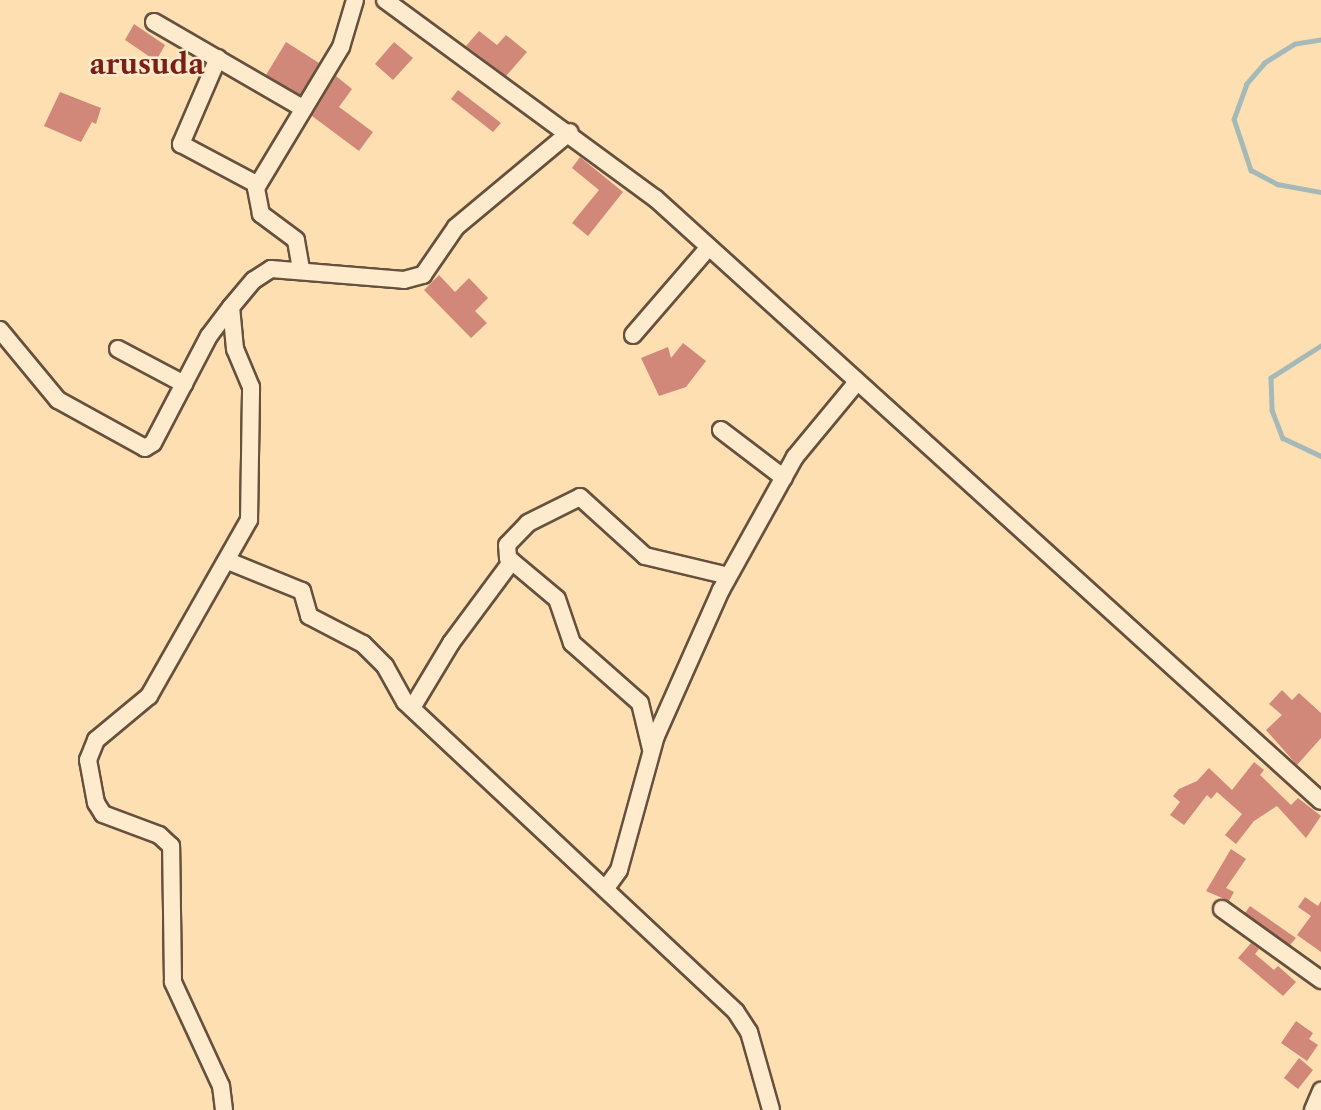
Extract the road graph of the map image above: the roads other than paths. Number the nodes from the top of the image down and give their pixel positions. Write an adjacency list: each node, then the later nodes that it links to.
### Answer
1 (355, 0): 5 (street)
2 (385, 0): 6 (street)
3 (154, 22): 4 (street)
4 (218, 58): 5 (street); 7 (street)
5 (304, 109): 7 (street)
6 (570, 132): 8 (street); 9 (street)
7 (258, 185): 9 (street)
8 (708, 248): 12 (street); 14 (street)
9 (301, 269): 10 (street)
10 (231, 307): 15 (street); 18 (street)
11 (0, 330): 15 (street)
12 (633, 335)
13 (118, 349): 15 (street)
14 (857, 382): 17 (street); 23 (street)
15 (184, 384)
16 (721, 430): 17 (street)
17 (784, 478): 20 (street)
18 (228, 561): 21 (street); 28 (street)
19 (512, 561): 20 (street); 21 (street); 22 (street)
20 (728, 576): 22 (street)
21 (412, 708): 24 (street)
22 (651, 749): 24 (street)
23 (1321, 801)
24 (606, 888): 29 (street)
25 (1222, 909): 26 (street)
26 (1321, 980)
27 (1321, 1091): 30 (street)
28 (224, 1110)
29 (771, 1110)
30 (1313, 1110)

